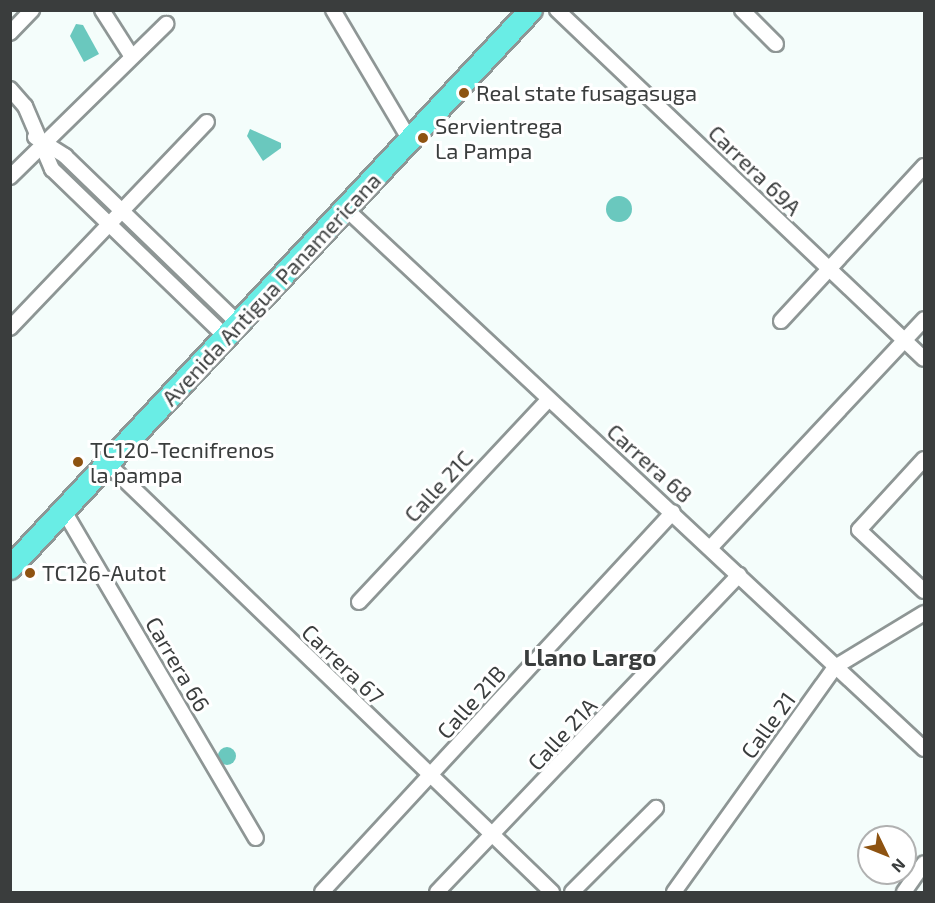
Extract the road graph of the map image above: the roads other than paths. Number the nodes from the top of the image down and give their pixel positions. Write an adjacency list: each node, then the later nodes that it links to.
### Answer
1 (32, 10): 8 (street)
2 (102, 10): 10 (street)
3 (333, 10): 13 (street)
4 (531, 10): 13 (main road, Avenida Antigua Panamericana)
5 (557, 10): 20 (street, Carrera 69A)
6 (742, 10): 9 (street)
7 (166, 24): 10 (street)
8 (10, 33)
9 (776, 44)
10 (129, 54): 14 (street)
11 (10, 89): 14 (street)
12 (207, 122): 18 (street)
13 (410, 140): 17 (main road, Avenida Antigua Panamericana)
14 (39, 141): 16 (street); 18 (street); 19 (street)
15 (924, 166): 20 (street)
16 (10, 177)
17 (346, 208): 24 (main road, Avenida Antigua Panamericana); 27 (street, Carrera 68)
18 (121, 212): 19 (street); 24 (street)
19 (109, 225): 23 (street); 24 (street)
20 (828, 269): 22 (street); 25 (street, Carrera 69A)
21 (924, 319): 25 (street)
22 (781, 321)
23 (10, 328)
24 (233, 331): 29 (main road, Avenida Antigua Panamericana)
25 (905, 340): 26 (street, Carrera 69A); 32 (street)
26 (924, 359)
27 (548, 400): 31 (street, Carrera 68); 36 (street, Calle 21C)
28 (924, 459): 35 (street)
29 (108, 464): 30 (main road, Avenida Antigua Panamericana); 40 (street, Carrera 67)
30 (64, 511): 33 (main road, Avenida Antigua Panamericana); 43 (street, Carrera 66)
31 (673, 512): 32 (street, Carrera 68); 40 (street, Calle 21B)
32 (711, 547): 34 (street, Carrera 68)
33 (10, 568)
34 (739, 575): 38 (street, Carrera 68); 42 (street, Calle 21A)
35 (924, 591)
36 (359, 602)
37 (924, 613): 38 (street, Calle 21)
38 (835, 667): 39 (street, Carrera 68); 49 (street, Calle 21)
39 (924, 749)
40 (430, 777): 42 (street, Carrera 67); 45 (street, Calle 21B)
41 (656, 808): 48 (street)
42 (496, 836): 46 (street, Calle 21A); 47 (street, Carrera 67)
43 (256, 838)
44 (924, 863): 50 (street)
45 (322, 891)
46 (437, 892)
47 (552, 892)
48 (572, 892)
49 (674, 892)
50 (904, 892)

